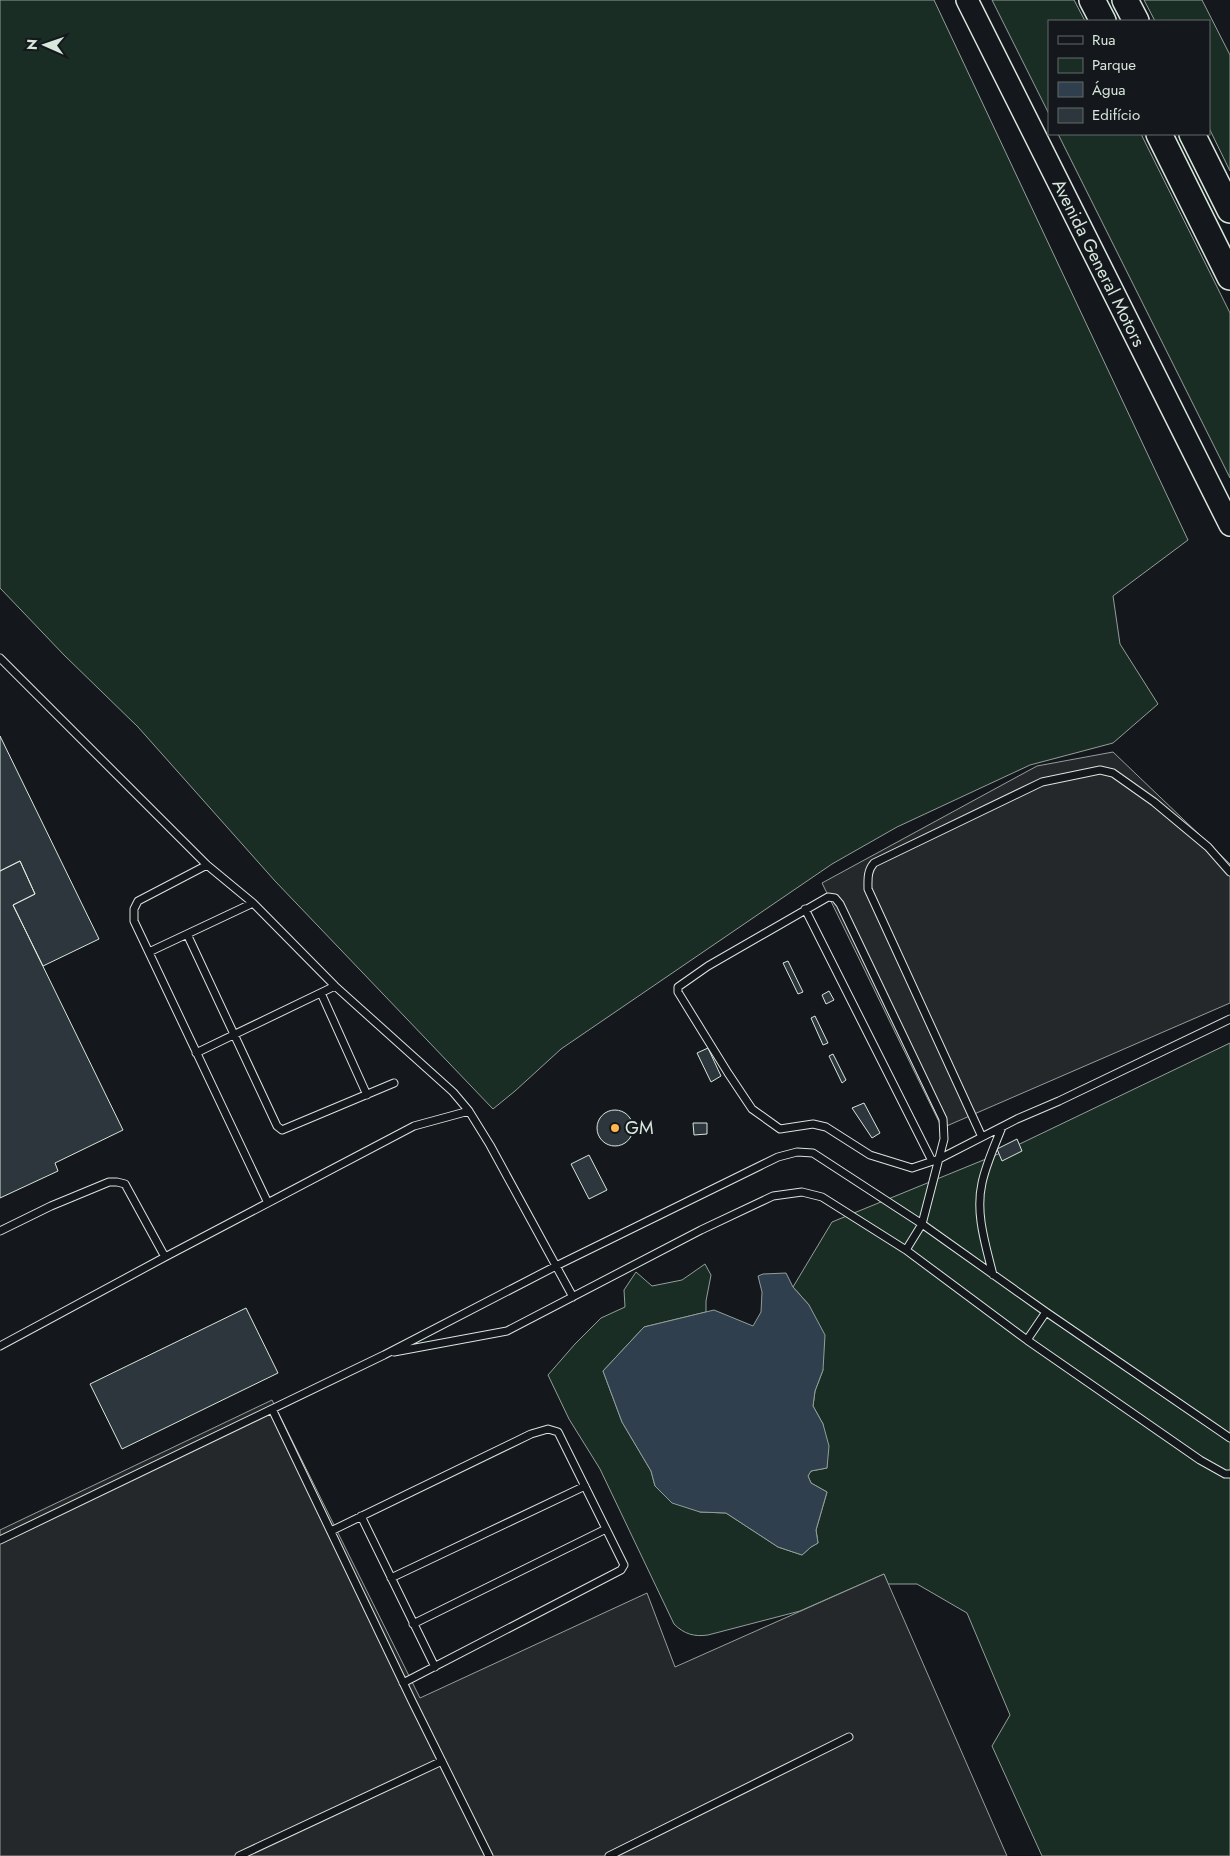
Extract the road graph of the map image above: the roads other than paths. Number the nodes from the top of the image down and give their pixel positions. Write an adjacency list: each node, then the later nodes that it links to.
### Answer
1 (966, 0): 10 (main road, Avenida General Motors)
2 (1092, 0): 4 (highway)
3 (1125, 0): 5 (highway)
4 (1102, 20)
5 (1135, 20)
6 (1159, 135): 9 (highway)
7 (1192, 135): 8 (highway)
8 (1230, 210)
9 (1230, 277)
10 (1230, 525)
11 (0, 658): 12 (lane)
12 (207, 865): 14 (lane); 17 (lane)
13 (1230, 872): 27 (lane)
14 (253, 904): 16 (lane); 18 (lane)
15 (805, 909): 28 (lane); 28 (lane); 28 (lane)
16 (187, 934): 17 (lane); 21 (lane)
17 (150, 952): 22 (lane)
18 (335, 986): 19 (lane); 25 (lane)
19 (320, 993): 21 (lane); 24 (lane)
20 (1230, 1019): 26 (lane)
21 (234, 1035): 22 (lane); 24 (lane)
22 (196, 1053): 29 (lane)
23 (394, 1083): 24 (lane)
24 (367, 1095)
25 (470, 1111): 29 (lane); 34 (lane)
26 (1002, 1127): 27 (lane); 35 (lane)
27 (982, 1137): 28 (lane)
28 (936, 1160): 30 (lane)
29 (268, 1203): 33 (lane)
30 (922, 1224): 32 (lane); 34 (lane); 35 (lane)
31 (0, 1231): 33 (lane)
32 (906, 1250): 36 (lane); 38 (lane)
33 (164, 1257): 39 (lane)
34 (556, 1266): 36 (lane); 40 (lane)
35 (994, 1276): 37 (lane)
36 (573, 1297): 40 (lane)
37 (1046, 1312): 38 (lane); 42 (lane)
38 (1027, 1340): 43 (lane)
39 (0, 1346)
40 (384, 1355): 41 (lane)
41 (272, 1409): 47 (lane); 48 (lane)
42 (1230, 1438)
43 (1230, 1474)
44 (585, 1486): 45 (lane); 46 (lane); 49 (lane)
45 (361, 1516): 47 (lane); 49 (lane)
46 (606, 1528): 50 (lane); 51 (lane)
47 (331, 1531): 52 (lane)
48 (0, 1540)
49 (391, 1578): 50 (lane)
50 (413, 1624): 51 (lane)
51 (435, 1667): 52 (lane)
52 (403, 1683): 54 (lane)
53 (849, 1736): 57 (lane)
54 (442, 1761): 55 (lane); 56 (lane)
55 (239, 1856)
56 (489, 1856)
57 (609, 1856)

